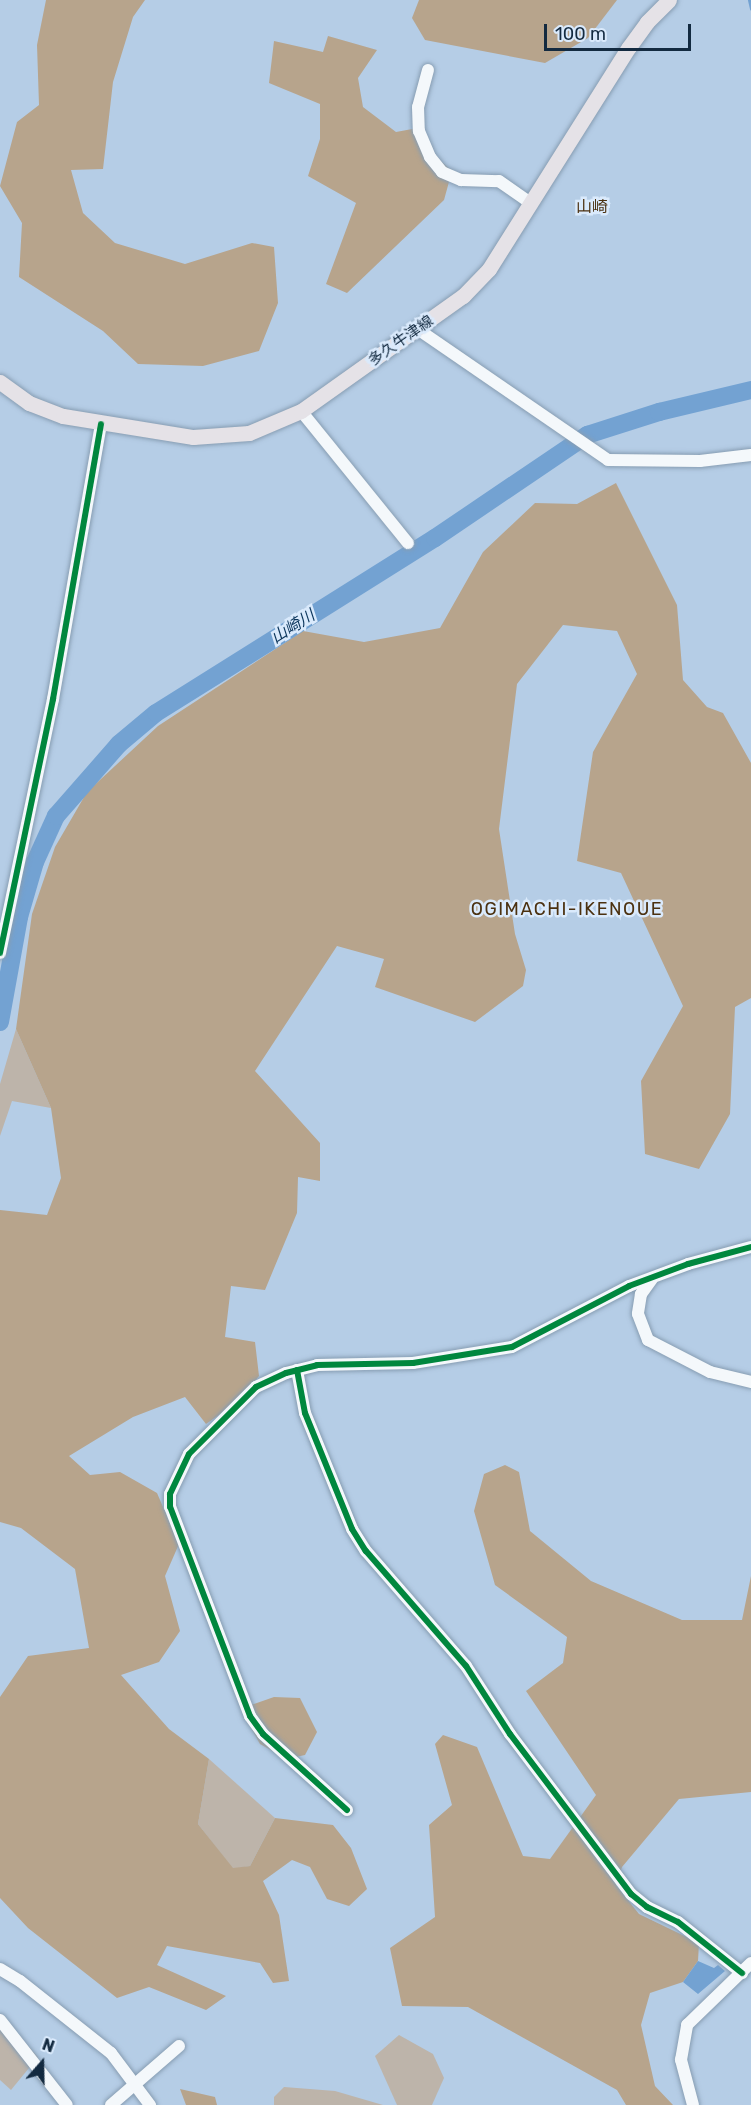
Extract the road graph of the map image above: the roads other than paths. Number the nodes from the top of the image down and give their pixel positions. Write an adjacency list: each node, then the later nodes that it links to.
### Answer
1 (669, 0): 3 (main road, 多久牛津線)
2 (428, 70): 3 (street)
3 (532, 204): 4 (main road, 多久牛津線)
4 (419, 330): 6 (main road, 多久牛津線); 8 (street)
5 (0, 381): 7 (main road, 多久牛津線)
6 (301, 411): 7 (main road, 多久牛津線); 9 (street)
7 (101, 424): 10 (street)
8 (751, 455)
9 (408, 543)
10 (0, 953)
11 (751, 1247): 12 (street)
12 (652, 1279): 13 (street); 14 (street)
13 (297, 1370): 15 (street); 16 (street)
14 (751, 1382)
15 (347, 1810)
16 (748, 1968): 24 (street)
17 (0, 1970): 20 (street)
18 (0, 2020): 21 (street)
19 (179, 2046): 20 (street)
20 (138, 2084): 22 (street); 23 (street)
21 (67, 2105)
22 (111, 2105)
23 (150, 2105)
24 (693, 2105)

